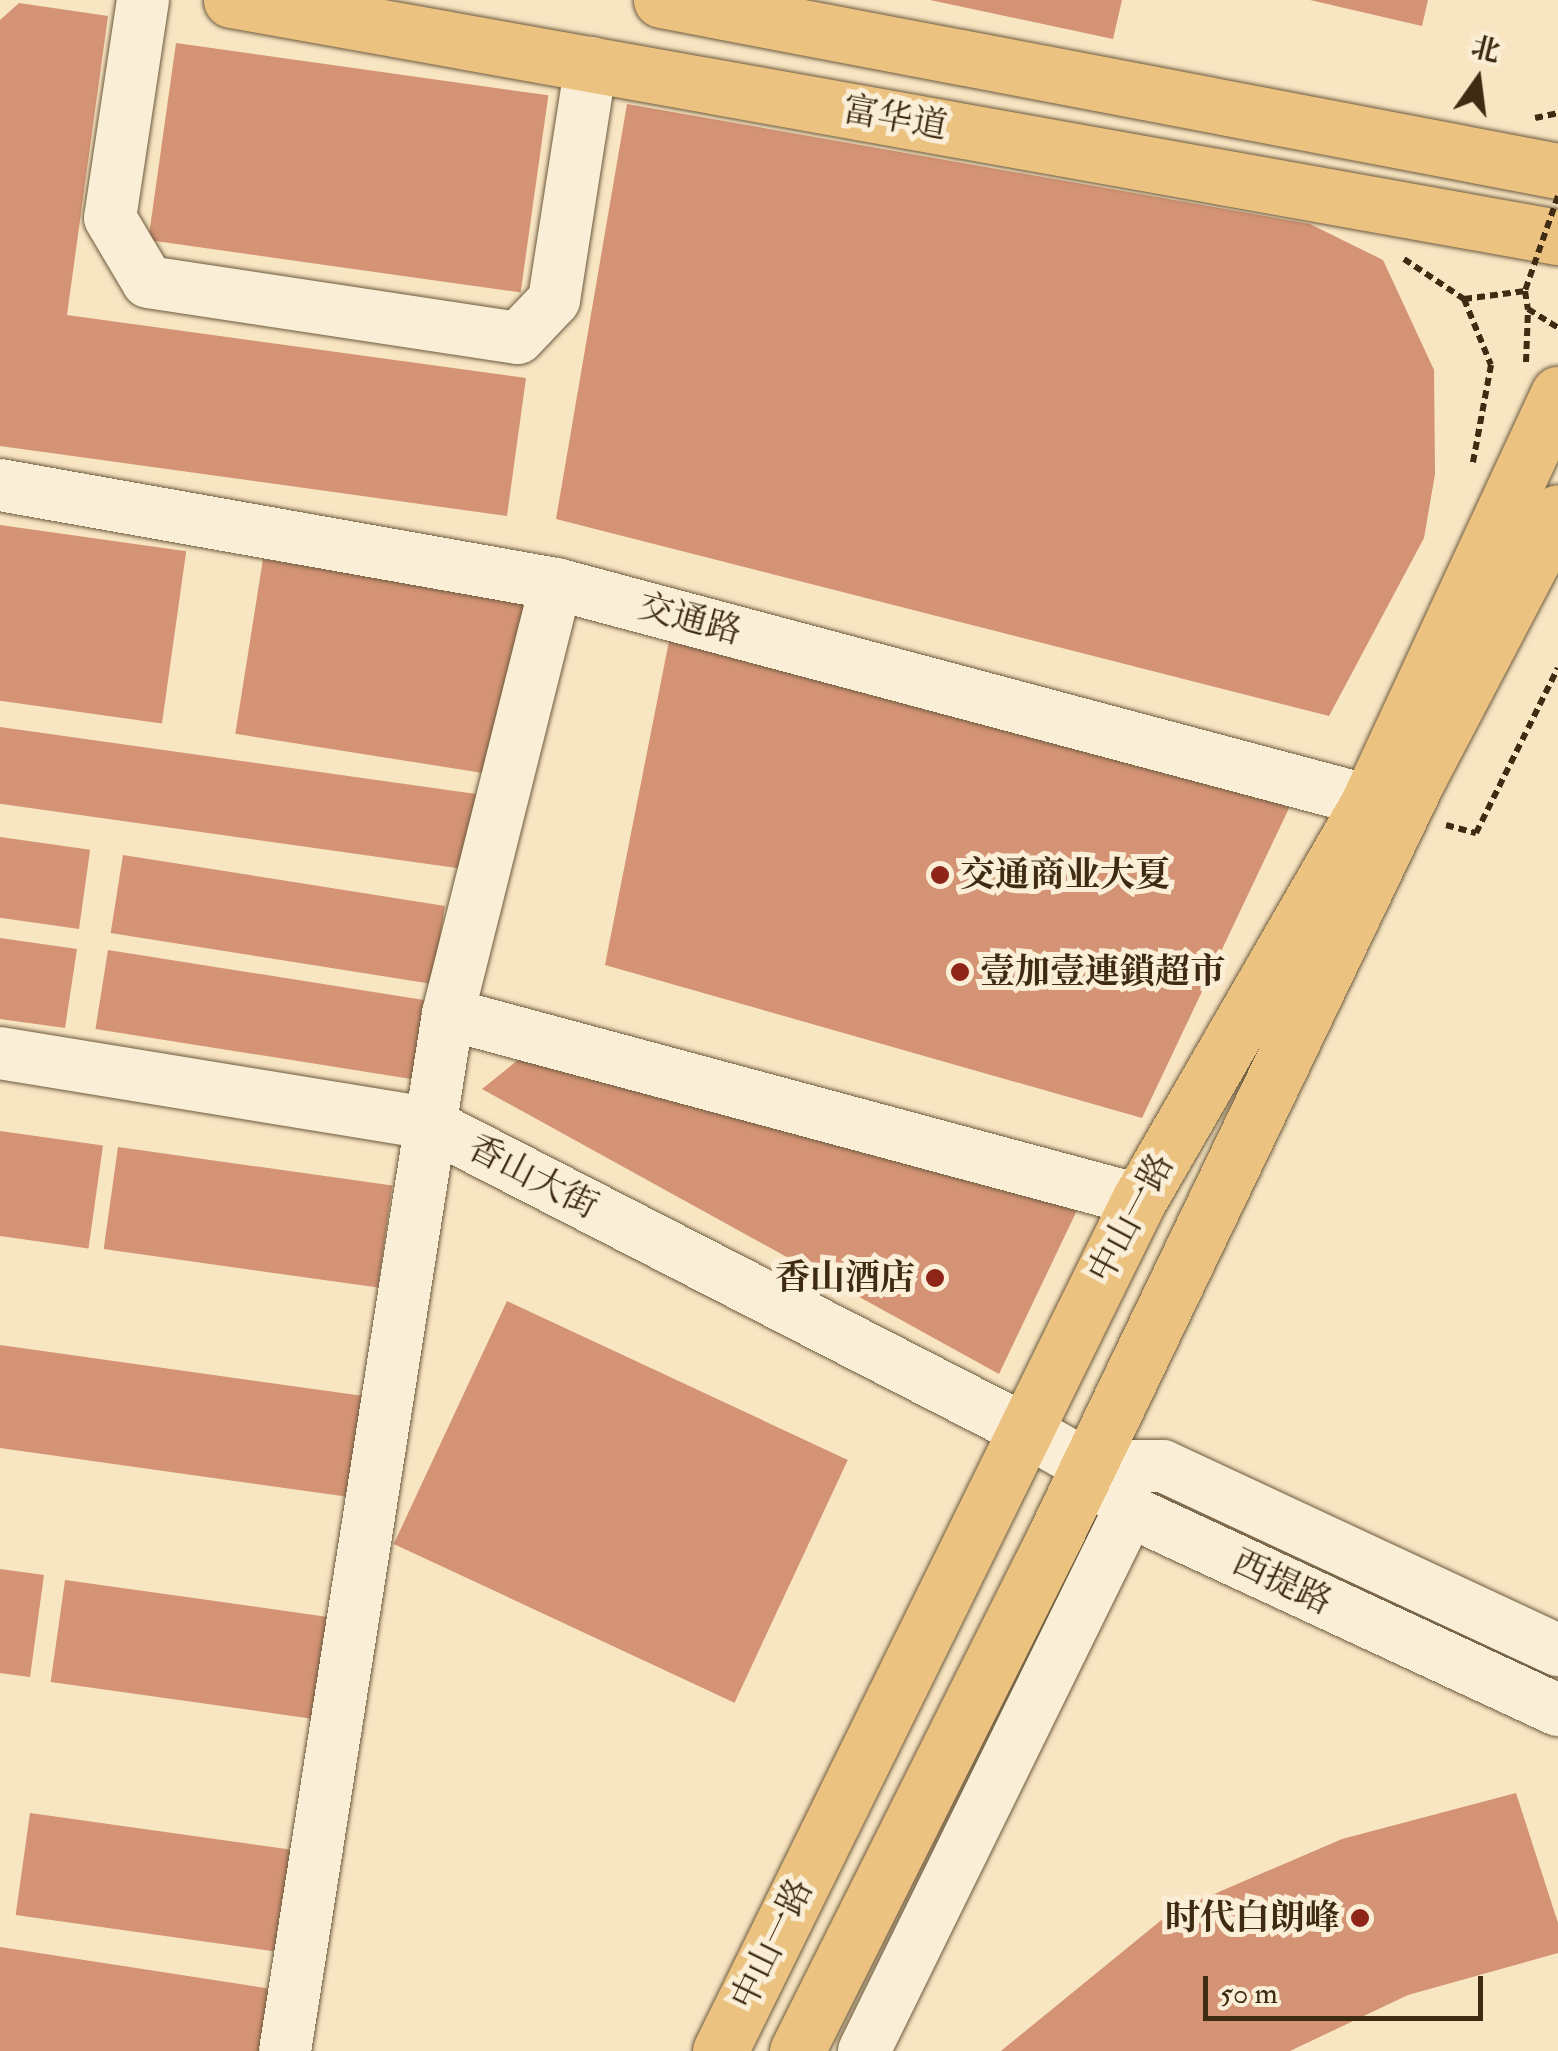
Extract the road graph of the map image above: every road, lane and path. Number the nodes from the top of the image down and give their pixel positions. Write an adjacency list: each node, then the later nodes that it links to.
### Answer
1 (143, 0): 4 (street)
2 (231, 0): 4 (main road, 富华道)
3 (662, 0): 5 (main road, 富华道)
4 (592, 63): 7 (main road, 富华道)
5 (1558, 171)
6 (1558, 196): 9 (path, bridge)
7 (1558, 236)
8 (1392, 254): 10 (path)
9 (1524, 291): 10 (path); 11 (path, bridge)
10 (1464, 299): 13 (path)
11 (1558, 328)
12 (1558, 394): 18 (main road, 中山一路)
13 (1471, 474)
14 (0, 484): 16 (street, 交通路)
15 (1558, 512): 18 (main road, 中山一路)
16 (556, 584): 18 (street, 交通路); 19 (street)
17 (1558, 668): 18 (path)
18 (1385, 808): 22 (main road, 中山一路); 24 (main road, 中山一路)
19 (448, 1014): 21 (street); 22 (street)
20 (0, 1053): 21 (street, 香山大街)
21 (427, 1123): 23 (street, 香山大街); 28 (street)
22 (1138, 1200): 23 (main road, 中山一路)
23 (1023, 1429): 24 (street, 西提路); 29 (main road, 中山一路)
24 (1088, 1466): 25 (street, 西提路); 26 (street); 30 (main road, 中山一路)
25 (1129, 1511): 27 (street, 西提路); 31 (street)
26 (1558, 1650)
27 (1558, 1710)
28 (285, 2051)
29 (720, 2051)
30 (797, 2051)
31 (864, 2051)

